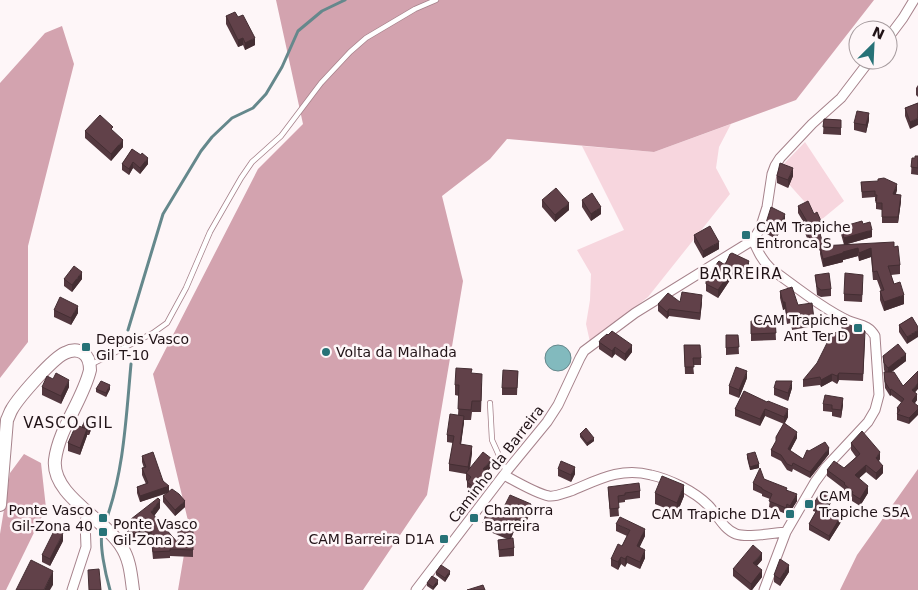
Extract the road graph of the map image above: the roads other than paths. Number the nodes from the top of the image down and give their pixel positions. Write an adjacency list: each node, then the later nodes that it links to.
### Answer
1 (436, 0): 6 (lane)
2 (914, 0): 3 (street)
3 (898, 25)
4 (862, 70): 5 (street)
5 (753, 240): 8 (street, Caminho da Barreira); 11 (street)
6 (90, 365): 9 (main road); 10 (main road)
7 (490, 403): 8 (lane)
8 (505, 474): 11 (street); 14 (street, Caminho da Barreira)
9 (0, 505)
10 (92, 516): 12 (street); 13 (main road)
11 (786, 532): 15 (street)
12 (72, 590)
13 (132, 590)
14 (416, 590)
15 (764, 590)

